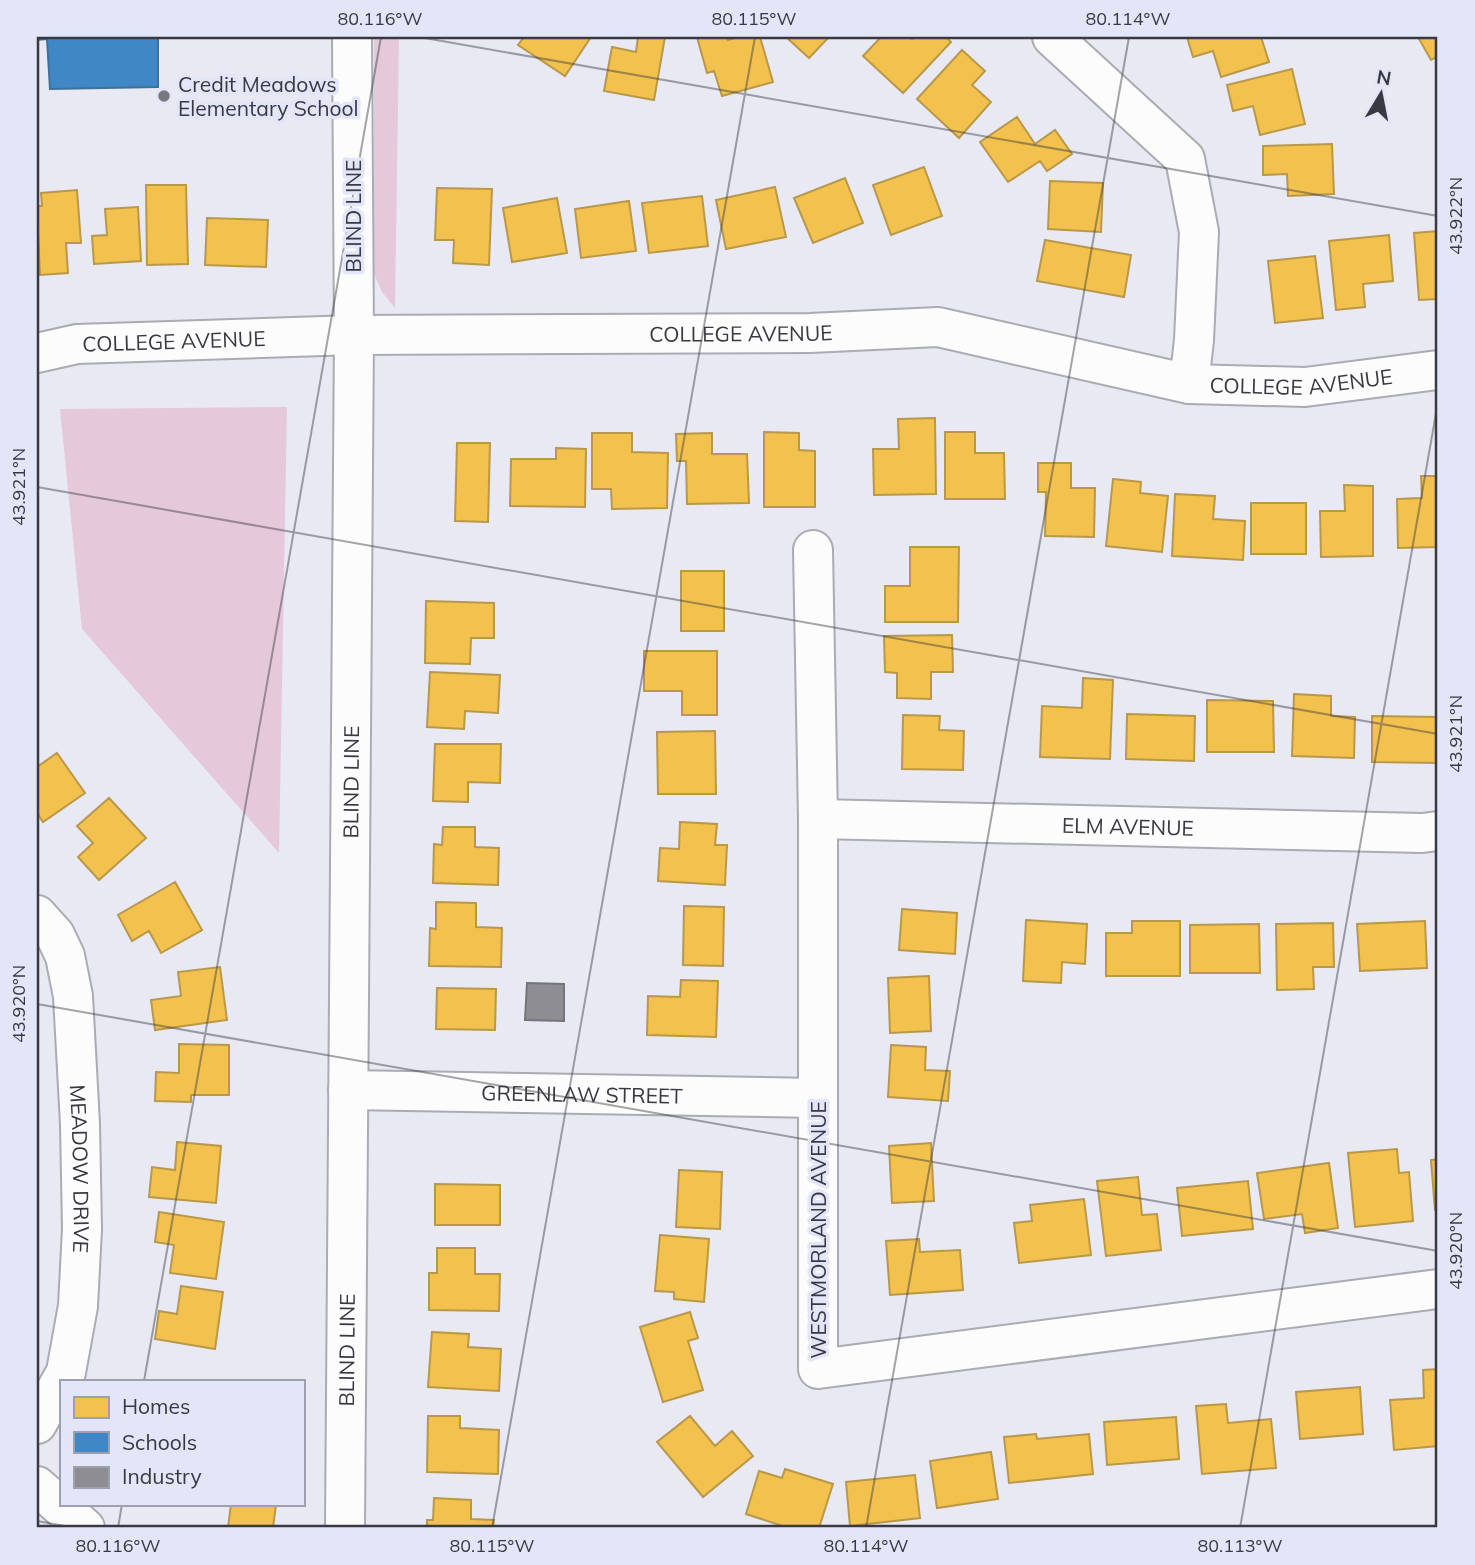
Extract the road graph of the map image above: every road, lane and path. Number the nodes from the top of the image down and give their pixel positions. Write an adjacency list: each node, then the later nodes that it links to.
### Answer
1 (352, 37): 3 (street, BLIND LINE)
2 (1052, 37): 6 (street)
3 (354, 335): 4 (street, COLLEGE AVENUE); 6 (street, COLLEGE AVENUE); 11 (street, BLIND LINE)
4 (37, 353)
5 (1438, 370): 6 (street, COLLEGE AVENUE)
6 (1189, 384)
7 (813, 550): 8 (street, WESTMORLAND AVENUE)
8 (818, 818): 9 (street, ELM AVENUE); 12 (street, WESTMORLAND AVENUE)
9 (1438, 831)
10 (37, 915): 14 (street, MEADOW DRIVE)
11 (348, 1090): 12 (street, GREENLAW STREET); 19 (street, BLIND LINE)
12 (817, 1098): 13 (street, WESTMORLAND AVENUE)
13 (1438, 1289)
14 (62, 1380)
15 (60, 1383): 16 (street, MEADOW DRIVE)
16 (37, 1424)
17 (37, 1486): 18 (street)
18 (85, 1528)
19 (345, 1528)

